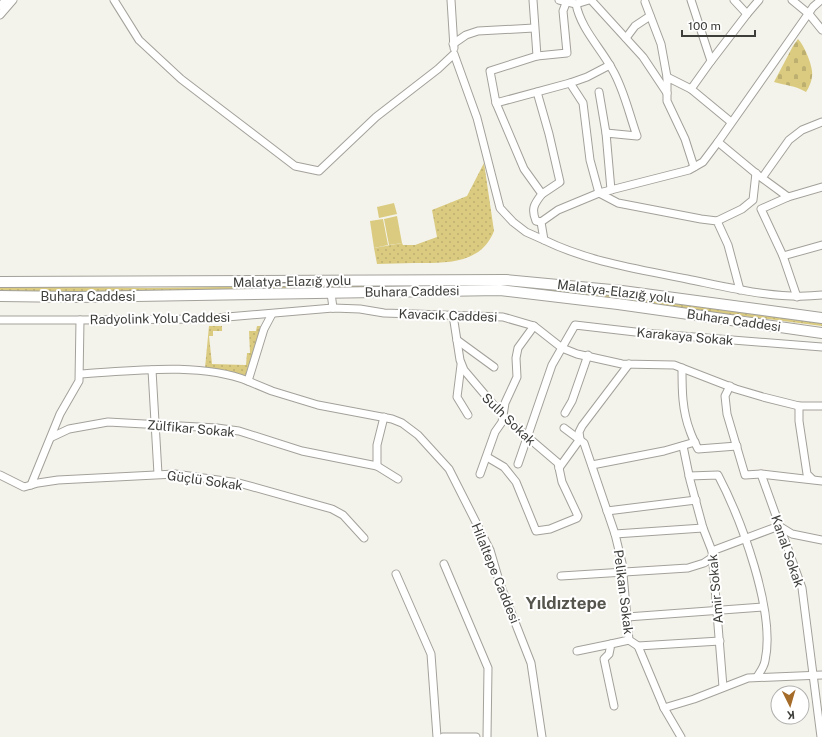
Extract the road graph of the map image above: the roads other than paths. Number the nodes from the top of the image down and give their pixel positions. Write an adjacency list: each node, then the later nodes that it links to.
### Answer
1 (6, 0): 16 (street)
2 (14, 0): 20 (street)
3 (114, 0): 26 (street)
4 (451, 0): 25 (street)
5 (534, 0): 22 (street)
6 (590, 0): 15 (street); 24 (street)
7 (691, 0): 28 (street)
8 (734, 0): 18 (street)
9 (759, 0): 18 (street)
10 (792, 0): 19 (street)
11 (809, 0): 17 (street)
12 (821, 0): 17 (street)
13 (563, 1): 15 (street); 27 (street)
14 (646, 1): 21 (street)
15 (576, 4): 29 (street)
16 (0, 6)
17 (813, 7): 19 (street)
18 (747, 14): 28 (street)
19 (809, 14): 23 (street); 37 (street)
20 (0, 15)
21 (650, 16): 24 (street); 30 (street)
22 (534, 28): 25 (street); 27 (street)
23 (822, 30)
24 (626, 38): 35 (street)
25 (453, 44): 26 (street)
26 (454, 54): 53 (street)
27 (537, 56): 36 (street)
28 (711, 61): 32 (street)
29 (610, 65): 31 (street); 39 (street)
30 (667, 77): 32 (street); 35 (street)
31 (570, 83): 33 (street); 46 (street)
32 (691, 89): 37 (street)
33 (537, 92): 36 (street); 47 (street)
34 (599, 92): 39 (street)
35 (667, 93): 41 (street)
36 (496, 103): 47 (street)
37 (731, 122): 40 (street)
38 (822, 122): 43 (street)
39 (606, 133): 45 (street)
40 (718, 142): 41 (street); 42 (street)
41 (694, 167): 45 (street)
42 (756, 173): 43 (street); 49 (street)
43 (762, 178): 48 (street)
44 (822, 186): 48 (street)
45 (611, 190): 46 (street)
46 (599, 193): 51 (street); 52 (street)
47 (542, 194): 52 (street)
48 (788, 197): 50 (street)
49 (753, 200): 50 (street); 51 (street)
50 (761, 209): 55 (street)
51 (717, 221): 57 (street)
52 (541, 222): 53 (street)
53 (544, 240): 57 (street)
54 (822, 245): 55 (street)
55 (783, 256): 61 (street)
56 (0, 282): 65 (highway, Malatya-Elazığ yolu)
57 (740, 290): 61 (street)
58 (331, 293): 60 (highway, Buhara Caddesi); 62 (street); 69 (highway, Buhara Caddesi)
59 (822, 295): 61 (street)
60 (0, 296)
61 (797, 297)
62 (333, 308): 63 (street, Kavacık Caddesi); 64 (street, Kavacık Caddesi)
63 (272, 314): 67 (street, Radyolink Yolu Caddesi); 80 (street)
64 (453, 315): 68 (street, Kavacık Caddesi); 70 (street, Sulh Sokak)
65 (822, 318)
66 (0, 320): 67 (street)
67 (80, 320): 79 (street, Radyolink Yolu Caddesi)
68 (534, 326): 72 (street, Kavacık Caddesi); 86 (street)
69 (822, 333)
70 (457, 340): 75 (street, Sulh Sokak); 76 (street)
71 (822, 347): 72 (street, Karakaya Sokak)
72 (562, 348): 73 (street, Kavacık Caddesi); 91 (street)
73 (588, 355): 74 (street, Kavacık Caddesi); 84 (street)
74 (629, 364): 77 (street, Kavacık Caddesi); 92 (street)
75 (461, 365): 85 (street); 86 (street, Sulh Sokak)
76 (494, 367)
77 (682, 368): 81 (street, Kavacık Caddesi); 93 (street)
78 (152, 370): 79 (street, Hilaltepe Caddesi); 80 (street, Hilaltepe Caddesi); 88 (street)
79 (80, 374): 90 (street, Radyolink Yolu Caddesi)
80 (248, 381): 87 (street, Hilaltepe Caddesi)
81 (730, 386): 82 (street, Kavacık Caddesi); 95 (street)
82 (799, 406): 83 (street, Kavacık Caddesi); 107 (street)
83 (822, 406)
84 (565, 413)
85 (468, 415)
86 (502, 416): 91 (street, Sulh Sokak); 96 (street)
87 (384, 417): 99 (street); 141 (street, Hilaltepe Caddesi)
88 (155, 425): 90 (street, Zülfikar Sokak); 99 (street, Zülfikar Sokak); 101 (street)
89 (564, 428): 92 (street)
90 (52, 437): 109 (street, Radyolink Yolu Caddesi)
91 (527, 437): 97 (street); 100 (street, Sulh Sokak)
92 (580, 439): 98 (street, Pelikan Sokak); 100 (street)
93 (695, 442): 94 (street); 95 (street)
94 (684, 446): 98 (street); 105 (street, Amir Sokak)
95 (737, 446): 103 (street)
96 (487, 458): 100 (street, Sulh Sokak); 102 (street)
97 (518, 464)
98 (592, 465): 111 (street, Pelikan Sokak)
99 (377, 466): 106 (street, Zülfikar Sokak)
100 (559, 468)
101 (158, 474): 109 (street, Güçlü Sokak); 115 (street, Güçlü Sokak)
102 (480, 474)
103 (761, 474): 107 (street); 112 (street, Kanal Sokak)
104 (0, 475): 109 (street)
105 (689, 476): 110 (street, Amir Sokak); 116 (street)
106 (398, 479)
107 (812, 479): 108 (street)
108 (822, 481)
109 (31, 485)
110 (696, 500): 111 (street); 113 (street, Amir Sokak)
111 (607, 511): 114 (street, Pelikan Sokak)
112 (779, 526): 116 (street); 117 (street); 132 (street, Kanal Sokak)
113 (703, 528): 114 (street); 118 (street, Amir Sokak)
114 (615, 534): 120 (street, Pelikan Sokak)
115 (364, 538)
116 (746, 538): 118 (street); 123 (street)
117 (822, 540)
118 (712, 554): 120 (street); 124 (street, Amir Sokak)
119 (444, 564): 140 (street)
120 (623, 573): 122 (street); 125 (street, Pelikan Sokak)
121 (396, 574): 137 (street)
122 (561, 576)
123 (763, 607): 124 (street); 133 (street)
124 (716, 609): 125 (street); 127 (street, Amir Sokak)
125 (627, 617): 126 (street, Pelikan Sokak)
126 (629, 640): 128 (street); 129 (street, Pelikan Sokak)
127 (720, 641): 129 (street); 134 (street, Amir Sokak)
128 (611, 644): 130 (street); 135 (street)
129 (638, 646): 136 (street, Pelikan Sokak)
130 (577, 650)
131 (822, 675): 132 (street)
132 (813, 676): 133 (street); 143 (street, Kanal Sokak)
133 (757, 677): 134 (street)
134 (723, 687): 136 (street)
135 (614, 706)
136 (664, 708): 142 (street, Pelikan Sokak)
137 (437, 737)
138 (443, 737): 139 (street)
139 (476, 737)
140 (488, 737)
141 (542, 737)
142 (681, 737)
143 (821, 737)

